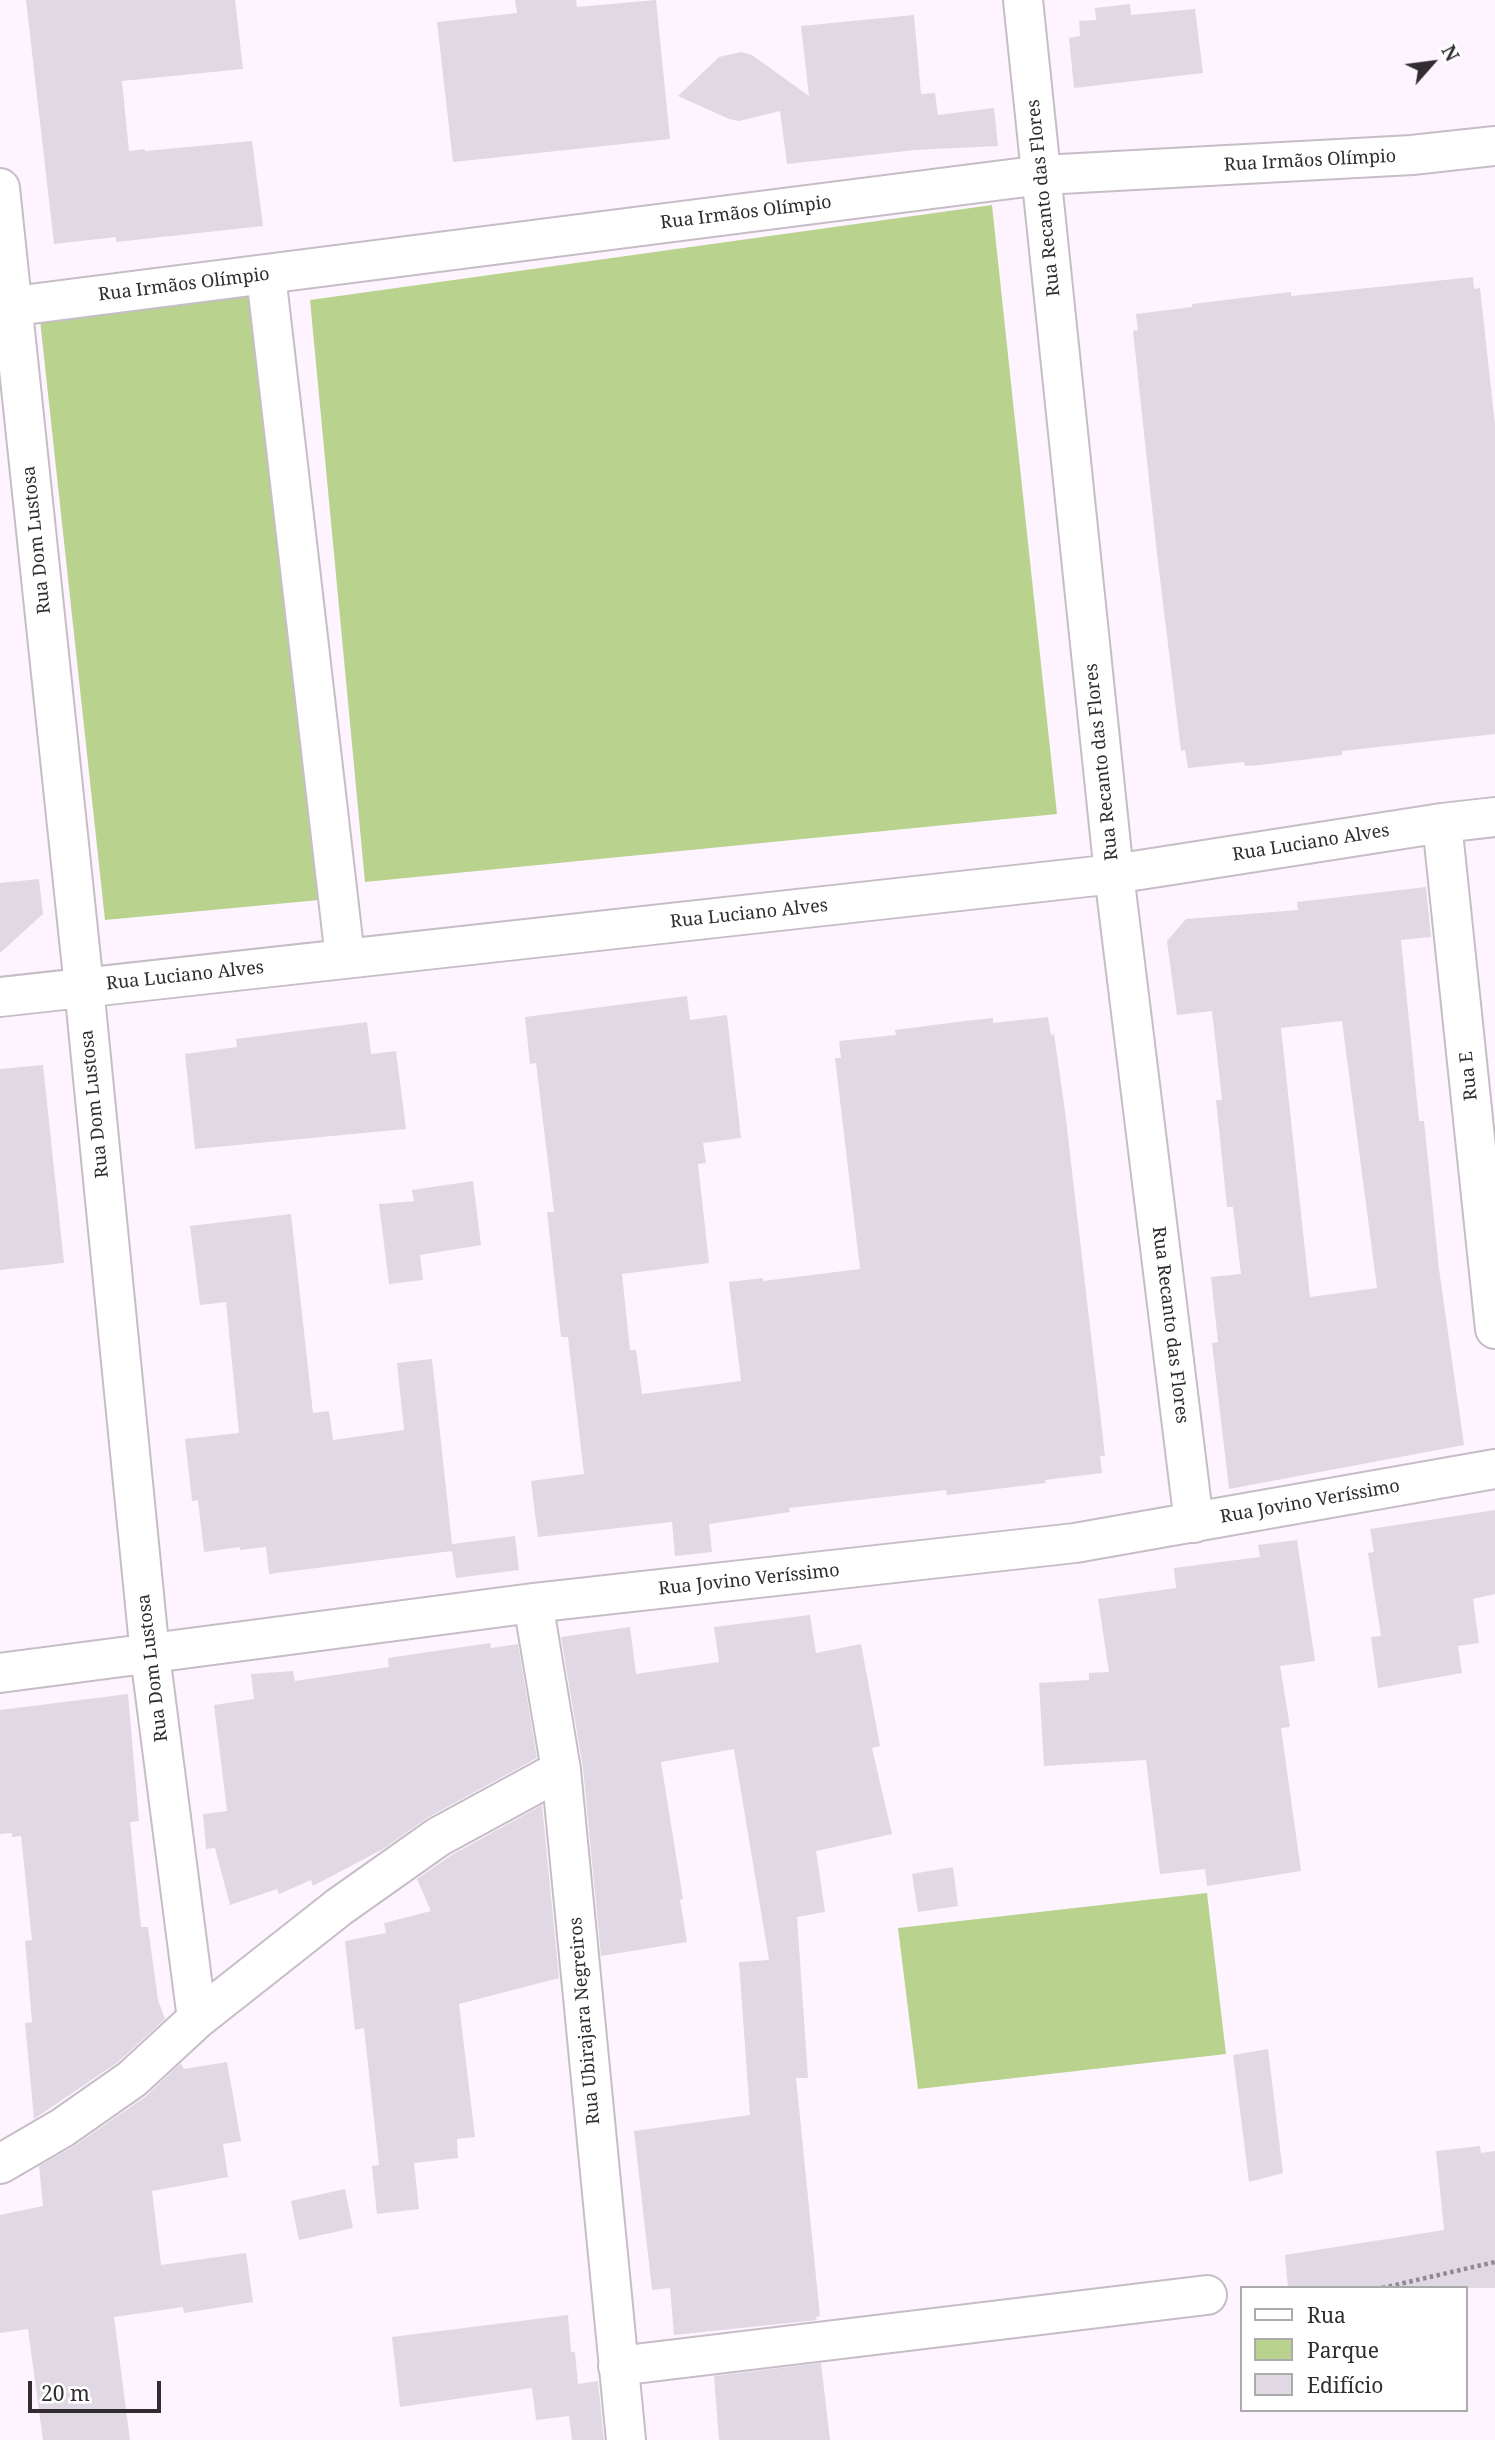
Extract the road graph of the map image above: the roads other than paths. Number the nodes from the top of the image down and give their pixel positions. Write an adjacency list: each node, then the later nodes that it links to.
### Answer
1 (1023, 0): 3 (street, Rua Recanto das Flores)
2 (1495, 146): 3 (street, Rua Irmãos Olímpio)
3 (1042, 175): 5 (street, Rua Irmãos Olímpio); 9 (street, Rua Recanto das Flores)
4 (0, 188): 6 (street, Rua Dom Lustosa)
5 (266, 275): 6 (street, Rua Irmãos Olímpio); 10 (street)
6 (6, 308): 11 (street, Rua Dom Lustosa)
7 (1495, 817): 8 (street, Rua Luciano Alves)
8 (1442, 823): 9 (street, Rua Luciano Alves); 13 (street, Rua E)
9 (1114, 874): 10 (street, Rua Luciano Alves); 15 (street, Rua Recanto das Flores)
10 (345, 958): 11 (street, Rua Luciano Alves)
11 (84, 987): 12 (street, Rua Luciano Alves); 17 (street, Rua Dom Lustosa)
12 (0, 997)
13 (1495, 1329)
14 (1495, 1469): 15 (street, Rua Jovino Veríssimo)
15 (1194, 1523): 16 (street, Rua Jovino Veríssimo)
16 (533, 1603): 17 (street, Rua Jovino Veríssimo); 19 (street, Rua Ubirajara Negreiros)
17 (150, 1654): 18 (street, Rua Jovino Veríssimo); 20 (street, Rua Dom Lustosa)
18 (0, 1674)
19 (561, 1770): 20 (street); 23 (street, Rua Ubirajara Negreiros)
20 (197, 2019): 21 (street)
21 (0, 2164)
22 (1207, 2295): 23 (street)
23 (618, 2366): 24 (street, Rua Ubirajara Negreiros)
24 (626, 2440)

